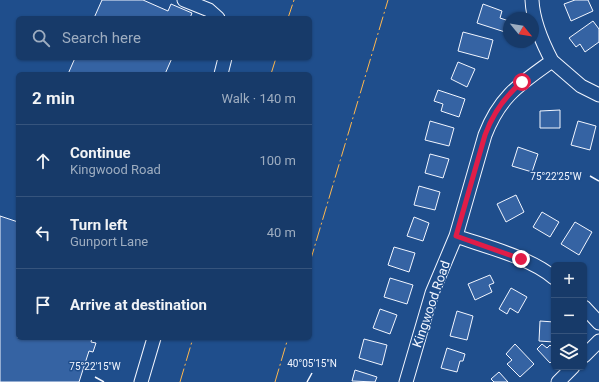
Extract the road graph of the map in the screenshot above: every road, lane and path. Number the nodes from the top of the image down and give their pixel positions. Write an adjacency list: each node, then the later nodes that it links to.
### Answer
1 (184, 0): 3 (street)
2 (532, 0): 5 (street)
3 (216, 16)
4 (224, 60): 6 (street)
5 (552, 61): 7 (street); 8 (street, Kingwood Road)
6 (222, 72)
7 (599, 95)
8 (456, 236): 9 (street); 17 (street, Kingwood Road)
9 (551, 276)
10 (587, 310): 11 (street)
11 (599, 322)
12 (153, 340): 16 (street)
13 (599, 341): 14 (street)
14 (587, 353)
15 (570, 370): 18 (street)
16 (141, 382)
17 (406, 382)
18 (558, 382)

